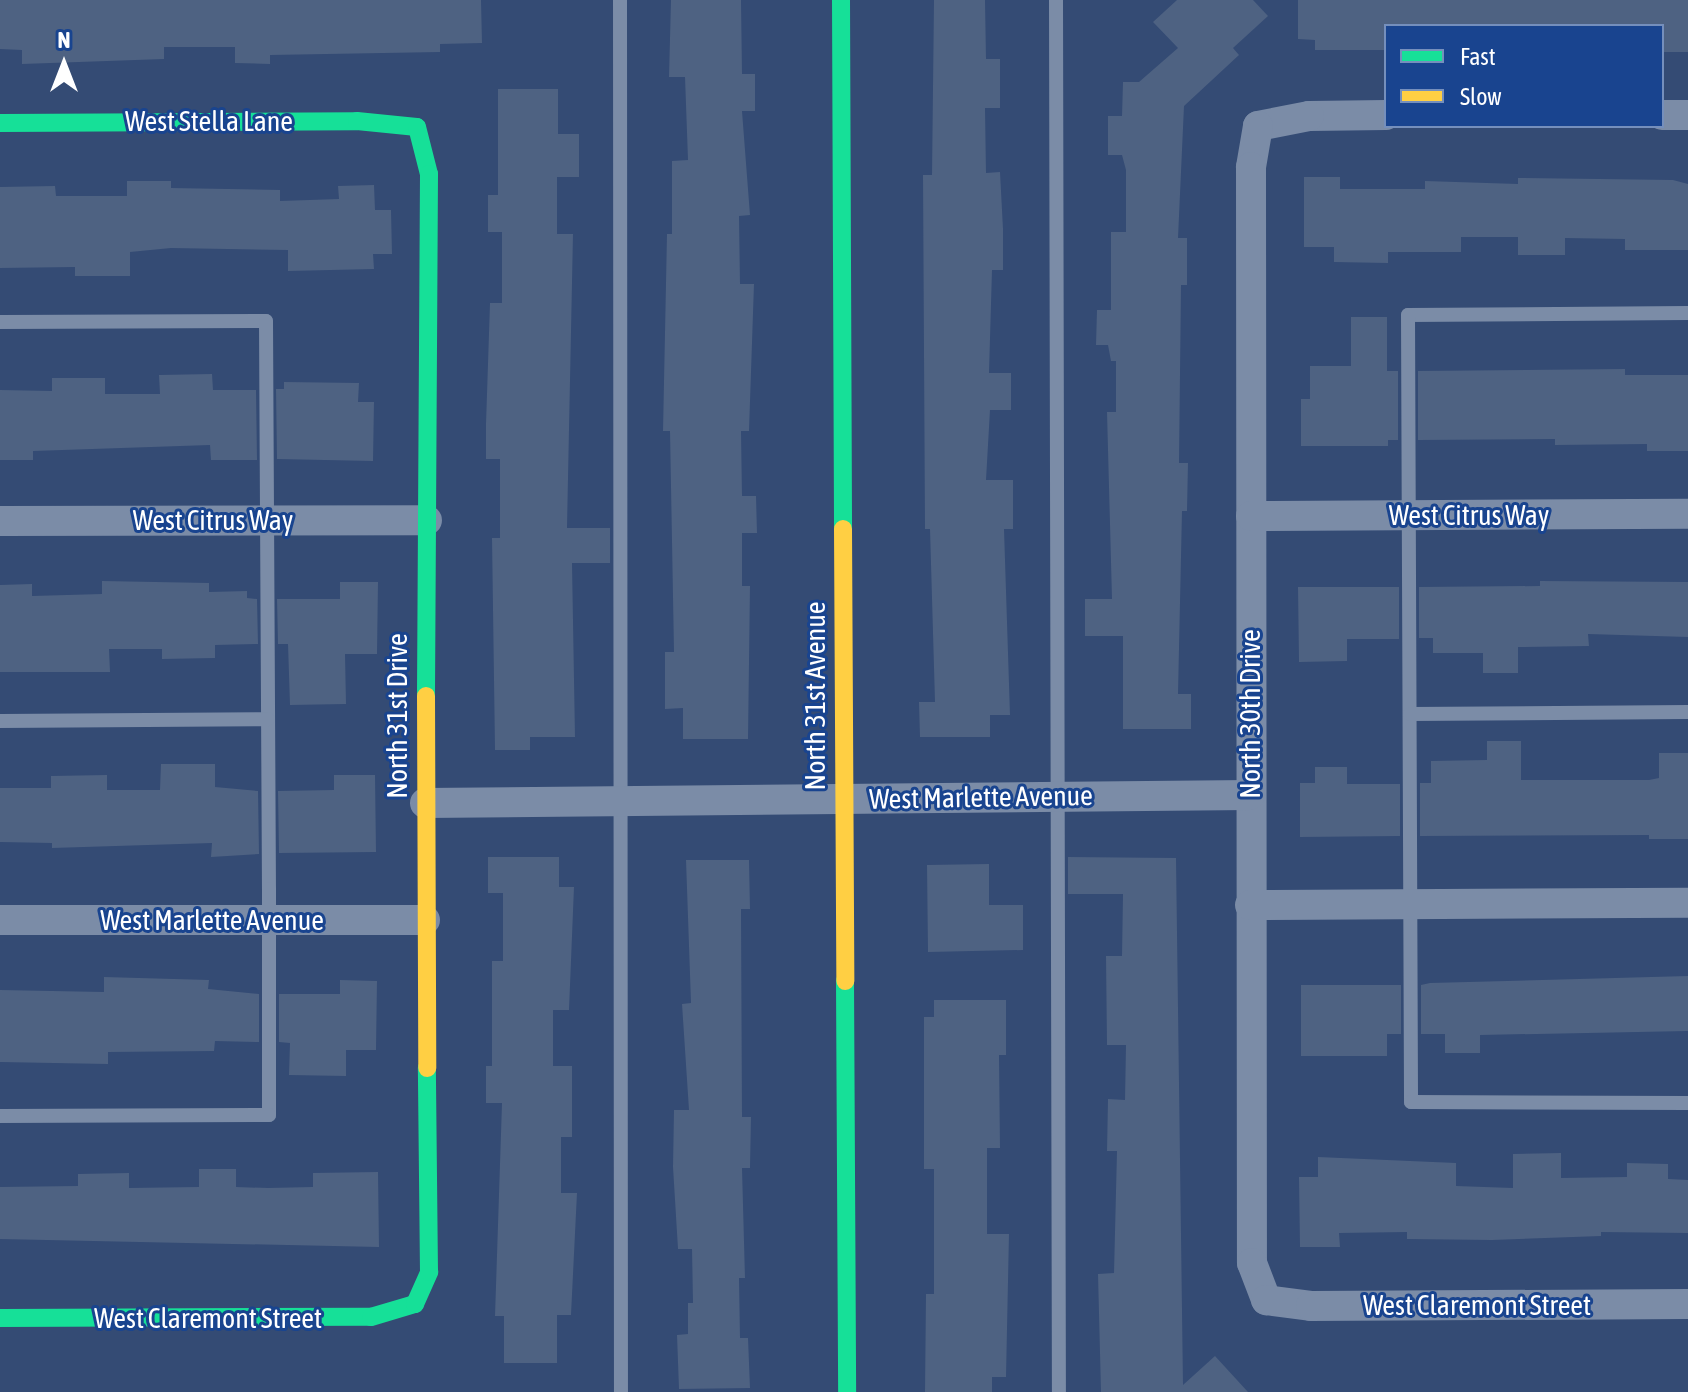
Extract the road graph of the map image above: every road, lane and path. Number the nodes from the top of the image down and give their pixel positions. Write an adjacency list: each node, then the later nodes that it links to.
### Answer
1 (620, 0): 24 (lane)
2 (841, 0): 23 (street, North 31st Avenue)
3 (1056, 0): 22 (lane)
4 (1384, 115): 13 (street, North 30th Drive)
5 (1664, 115): 6 (street)
6 (1688, 115)
7 (0, 123): 8 (street, West Stella Lane)
8 (417, 127): 15 (street, North 31st Drive)
9 (1688, 313): 12 (lane)
10 (0, 322): 14 (lane)
11 (1688, 514): 12 (street, West Citrus Way)
12 (1409, 515): 13 (street, West Citrus Way); 18 (lane)
13 (1251, 516): 21 (street, North 30th Drive)
14 (268, 520): 15 (street, West Citrus Way); 16 (street, West Citrus Way); 19 (lane)
15 (427, 520): 25 (street, North 31st Drive)
16 (0, 521)
17 (1688, 712): 18 (lane)
18 (1410, 714): 27 (lane)
19 (268, 719): 20 (lane); 30 (lane)
20 (0, 721)
21 (1250, 795): 22 (street, West Marlette Avenue); 28 (street, North 30th Drive)
22 (1058, 797): 23 (street, West Marlette Avenue); 40 (lane)
23 (844, 799): 24 (street, West Marlette Avenue); 39 (street, North 31st Avenue)
24 (620, 801): 25 (street, West Marlette Avenue); 38 (lane)
25 (425, 803): 31 (street, North 31st Drive)
26 (1688, 903): 27 (street)
27 (1411, 904): 28 (street); 32 (lane)
28 (1250, 905): 34 (street, North 30th Drive)
29 (0, 920): 30 (street, West Marlette Avenue)
30 (269, 920): 31 (street, West Marlette Avenue); 33 (lane)
31 (425, 920): 35 (street, North 31st Drive)
32 (1688, 1103)
33 (0, 1116)
34 (1266, 1300): 36 (street, West Claremont Street)
35 (415, 1304): 37 (street, West Claremont Street)
36 (1688, 1304)
37 (0, 1318)
38 (621, 1392)
39 (847, 1392)
40 (1059, 1392)

